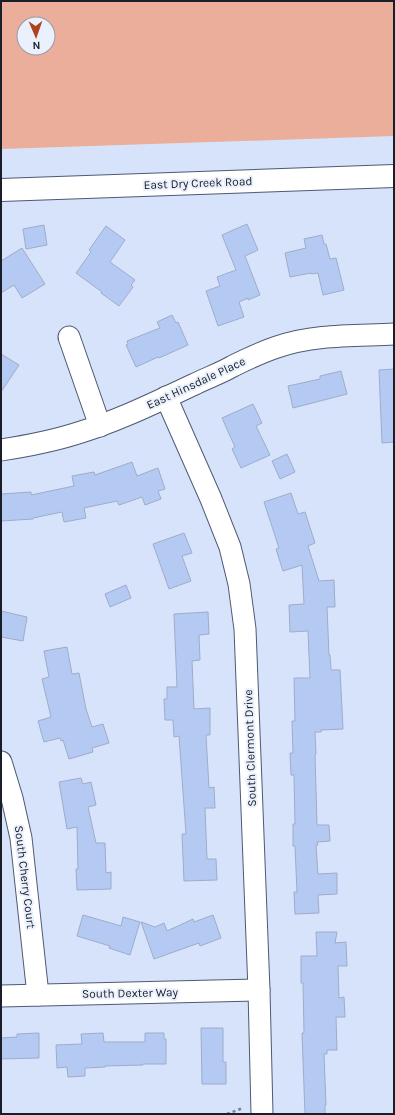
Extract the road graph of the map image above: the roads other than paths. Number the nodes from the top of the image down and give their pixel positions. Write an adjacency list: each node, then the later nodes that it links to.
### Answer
1 (394, 176): 2 (main road, East Dry Creek Road)
2 (1, 190)
3 (394, 334): 5 (street, East Hinsdale Place)
4 (69, 337): 6 (street)
5 (166, 397): 6 (street, East Hinsdale Place); 9 (street, South Clermont Drive)
6 (100, 426): 7 (street, East Hinsdale Place)
7 (1, 450)
8 (1, 762): 10 (street, South Cherry Court)
9 (259, 990): 10 (street, South Dexter Way); 12 (street, South Clermont Drive)
10 (38, 995): 11 (street, South Dexter Way)
11 (1, 996)
12 (256, 1110)

